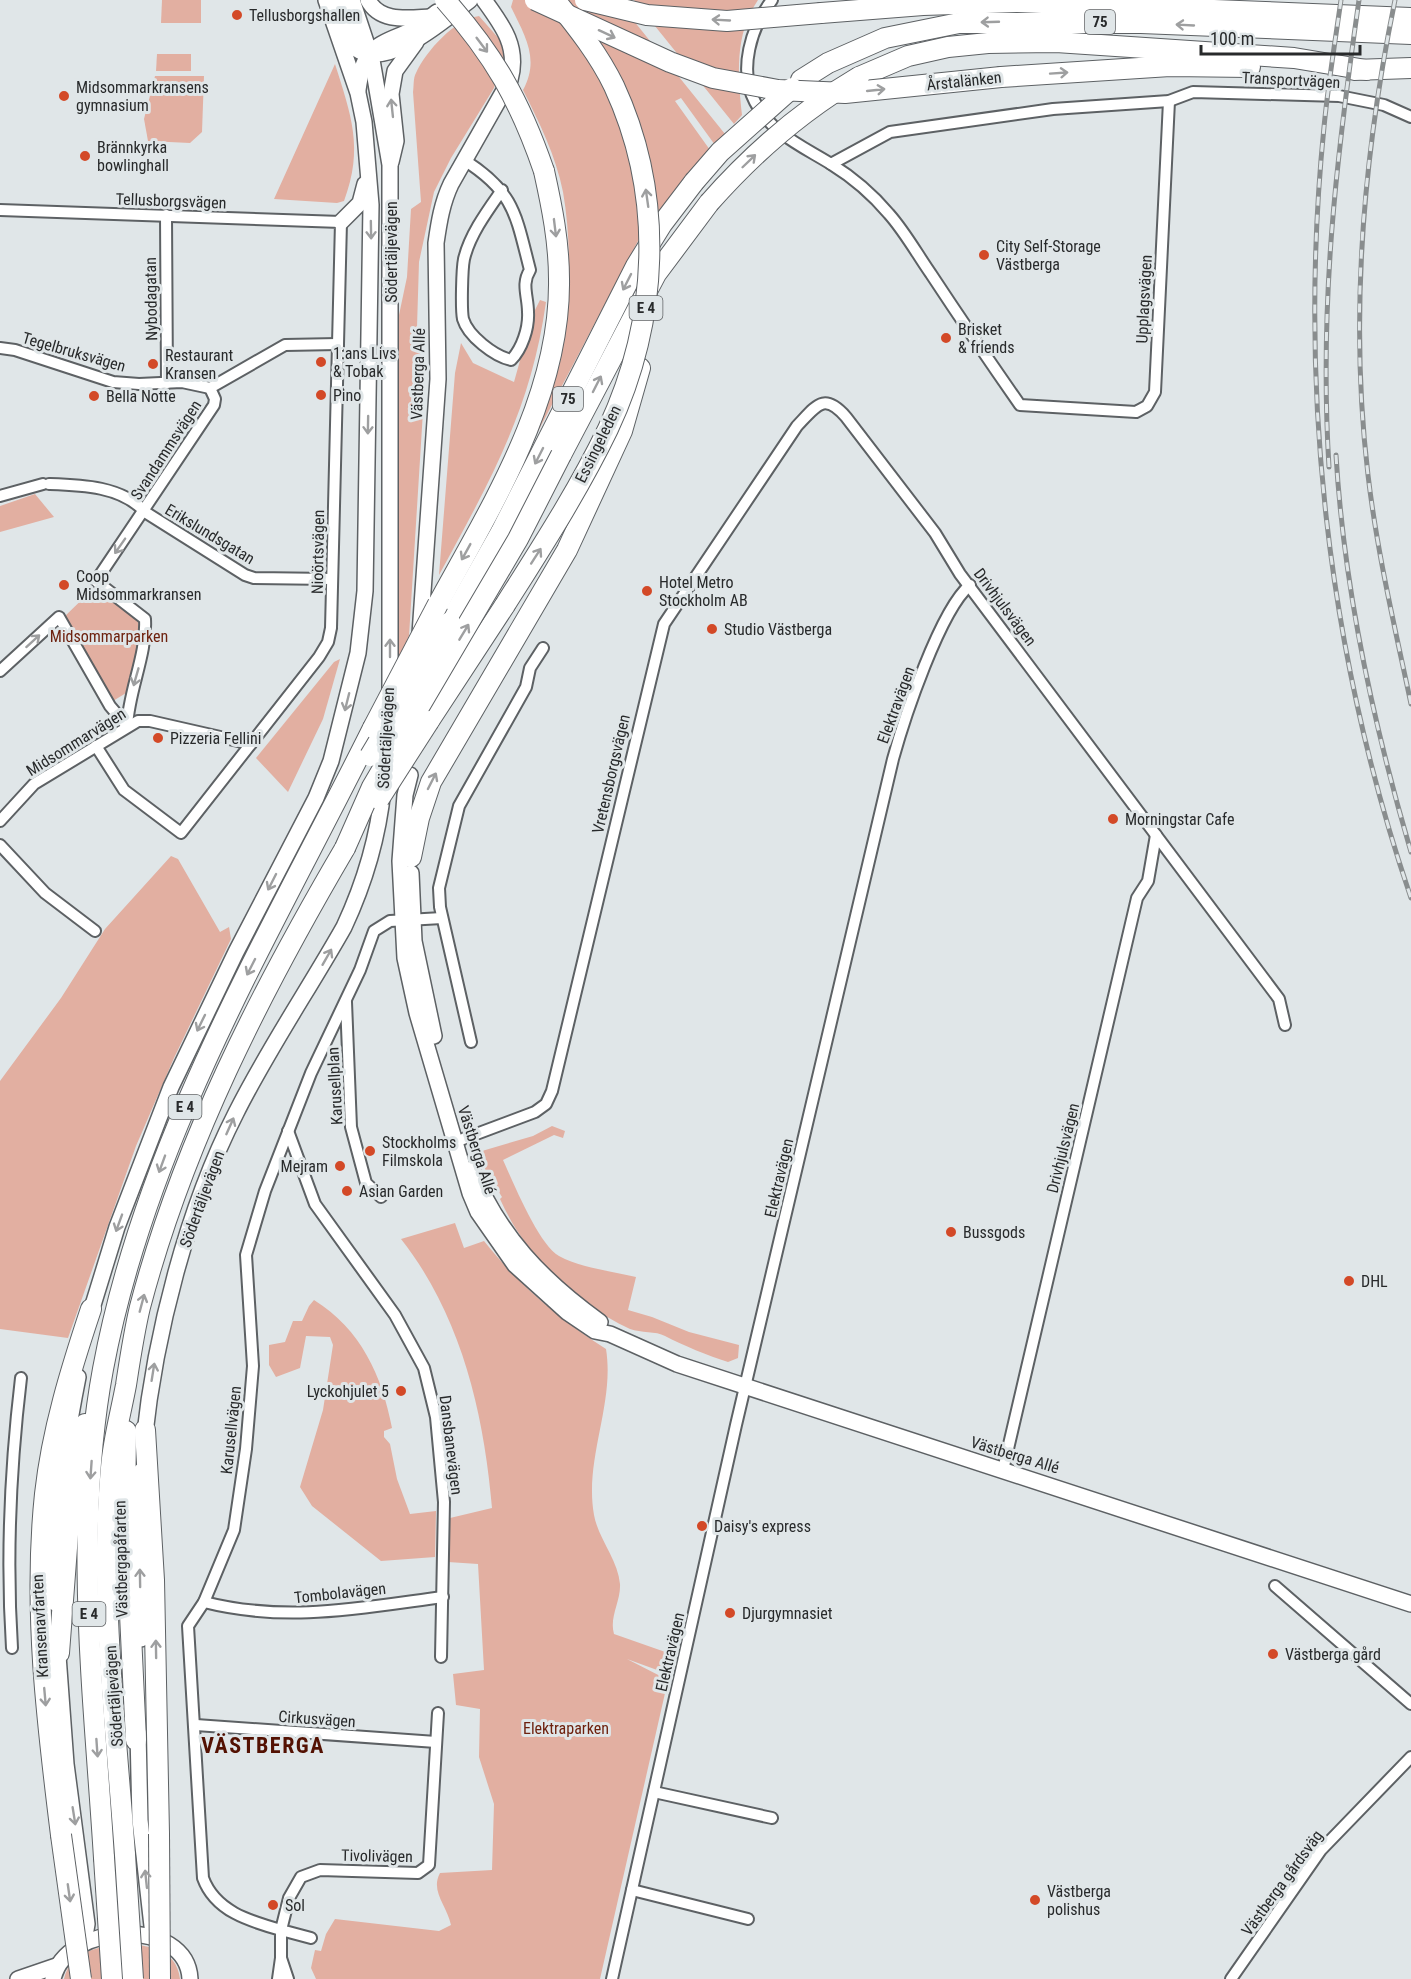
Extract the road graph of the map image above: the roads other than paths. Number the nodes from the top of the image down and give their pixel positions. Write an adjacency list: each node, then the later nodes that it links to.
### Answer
1 (326, 0): 20 (main road, Södertäljevägen)
2 (341, 0): 17 (main road)
3 (352, 0): 17 (main road, Södertäljevägen)
4 (368, 0): 13 (main road)
5 (445, 0): 52 (highway, E 4, one-way to 52, bridge)
6 (454, 0): 13 (main road)
7 (470, 0): 16 (main road)
8 (484, 0): 24 (main road, Västberga Allé)
9 (535, 0): 19 (highway, Årstalänken / 75, one-way to 19, bridge)
10 (555, 0): 31 (highway, Essingeleden / E 4, one-way to 10, bridge)
11 (585, 0): 14 (highway, 75, one-way to 11, bridge)
12 (772, 0): 25 (street, Upplagsvägen)
13 (432, 16): 17 (main road)
14 (1411, 18)
15 (1411, 34): 52 (highway, 75, one-way to 52, bridge)
16 (419, 38): 17 (main road); 26 (main road, one-way to 16)
17 (369, 53): 20 (main road); 26 (main road, Södertäljevägen)
18 (1411, 68): 19 (highway, Årstalänken / 75)
19 (1366, 70): 50 (highway, 75, one-way to 19, bridge)
20 (358, 93): 23 (main road, Södertäljevägen)
21 (1169, 101): 22 (street, Transportvägen); 25 (street); 25 (street, Upplagsvägen)
22 (1411, 117)
23 (367, 151): 30 (main road); 62 (main road, Södertäljevägen, one-way to 62)
24 (464, 160): 27 (street); 46 (main road, Västberga Allé)
25 (831, 164)
26 (390, 165): 67 (main road, Södertäljevägen, one-way to 26)
27 (502, 190): 27 (street)
28 (0, 210): 29 (street, Tellusborgsvägen)
29 (166, 215): 30 (street, Tellusborgsvägen); 34 (street, Nybodagatan)
30 (341, 222): 32 (street, Nioörtsvägen)
31 (642, 329): 50 (highway, Essingeleden / E 4, one-way to 31, bridge); 51 (highway, one-way to 31, bridge)
32 (338, 344): 35 (street, Svandammsvägen); 39 (street, Nioörtsvägen)
33 (0, 348): 34 (street, Tegelbruksvägen)
34 (167, 383): 35 (street, Tegelbruksvägen)
35 (210, 388): 38 (street, Svandammsvägen)
36 (827, 401): 40 (street, Drivhjulsvägen); 60 (street, Vretensborgsvägen)
37 (0, 496): 38 (street, Erikslundsgatan)
38 (145, 512): 39 (street, Erikslundsgatan); 43 (street, Svandammsvägen, one-way to 43)
39 (332, 579): 44 (street, Nioörtsvägen)
40 (970, 585): 48 (street, Drivhjulsvägen); 65 (street, Elektravägen)
41 (543, 648): 53 (street)
42 (0, 671): 43 (street, one-way to 43)
43 (127, 726): 44 (street, Midsommarvägen); 45 (street, Midsommarvägen)
44 (250, 744): 45 (street, Nioörtsvägen)
45 (96, 746): 47 (street, Midsommarvägen)
46 (410, 775): 51 (main road, Västberga Allé); 54 (main road, Västberga Allé)
47 (0, 821)
48 (1156, 835): 57 (street, Drivhjulsvägen); 68 (street, Drivhjulsvägen)
49 (0, 845): 55 (street)
50 (345, 848): 66 (highway, Södertäljevägen / E 4, one-way to 50)
51 (411, 857): 54 (main road, Västberga Allé)
52 (308, 860): 63 (highway, Södertäljevägen / E 4, one-way to 63)
53 (442, 918): 54 (street); 58 (street)
54 (407, 921): 56 (street, Karusellvägen); 60 (main road, Västberga Allé)
55 (95, 931)
56 (346, 1002): 59 (street, Karusellvägen); 61 (street, Karusellplan)
57 (1285, 1025)
58 (471, 1042)
59 (288, 1131): 70 (street, Dansbanevägen); 71 (street, Karusellvägen)
60 (458, 1141): 65 (main road, Västberga Allé)
61 (381, 1197)
62 (91, 1309): 74 (main road, Kransenavfarten); 94 (highway, one-way to 94, bridge)
63 (103, 1370): 74 (highway, E 4); 95 (highway, Södertäljevägen / E 4, one-way to 95, bridge)
64 (21, 1378): 73 (street)
65 (746, 1384): 68 (main road, Västberga Allé); 82 (street, Elektravägen)
66 (123, 1401): 79 (highway); 96 (highway, Södertäljevägen / E 4, bridge)
67 (145, 1430): 79 (main road, Västbergapåfarten, one-way to 67); 97 (highway, one-way to 67, bridge)
68 (1003, 1470): 72 (main road, Västberga Allé)
69 (1275, 1586): 76 (street)
70 (443, 1597): 71 (street, Tombolavägen); 75 (street, Dansbanevägen)
71 (206, 1599): 78 (street, Karusellvägen)
72 (1411, 1604)
73 (12, 1648)
74 (59, 1653): 89 (main road, Kransenavfarten, one-way to 89)
75 (441, 1657)
76 (1411, 1704)
77 (438, 1713): 80 (street, Tivolivägen)
78 (196, 1725): 80 (street, Cirkusvägen); 86 (street, Karusellvägen)
79 (136, 1740): 87 (main road, Västbergapåfarten, one-way to 79)
80 (436, 1742): 86 (street, Tivolivägen)
81 (1411, 1756): 103 (street, Västberga gårdsväg)
82 (654, 1792): 83 (street); 84 (street, Elektravägen)
83 (772, 1818)
84 (632, 1890): 85 (street); 102 (street, Elektravägen)
85 (748, 1918)
86 (281, 1930): 88 (street, Karusellvägen); 90 (street)
87 (153, 1938): 89 (main road); 91 (main road)
88 (311, 1938)
89 (84, 1942): 92 (main road)
90 (281, 1958): 100 (street); 101 (street)
91 (186, 1962): 98 (main road); 99 (main road)
92 (55, 1972): 93 (main road)
93 (18, 1979)
94 (81, 1979)
95 (112, 1979)
96 (133, 1979)
97 (160, 1979)
98 (190, 1979)
99 (205, 1979)
100 (278, 1979)
101 (288, 1979)
102 (612, 1979)
103 (1231, 1979)

